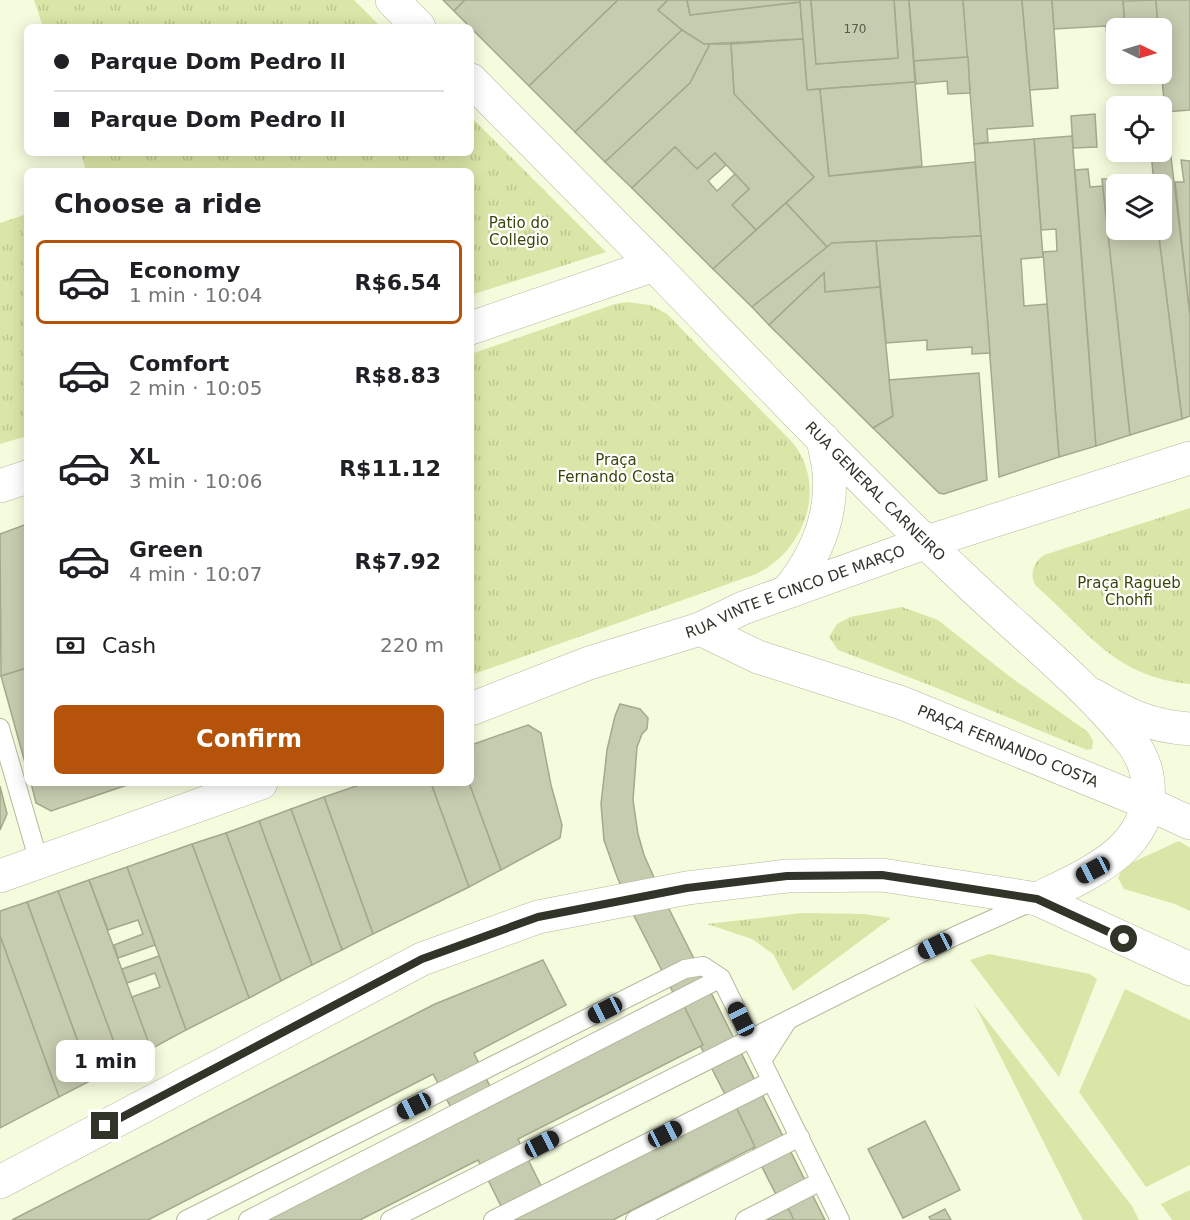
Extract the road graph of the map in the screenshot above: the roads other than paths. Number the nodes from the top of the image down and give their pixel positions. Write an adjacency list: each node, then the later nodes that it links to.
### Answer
1 (392, 0): 2 (street)
2 (416, 24)
3 (474, 83): 4 (street, RUA GENERAL CARNEIRO)
4 (654, 266): 5 (street); 6 (street, RUA GENERAL CARNEIRO)
5 (474, 327)
6 (823, 439): 10 (street, RUA GENERAL CARNEIRO); 11 (street)
7 (1190, 458): 10 (street, RUA VINTE E CINCO DE MARÇO)
8 (24, 478): 9 (street)
9 (0, 486)
10 (927, 542): 11 (street, RUA VINTE E CINCO DE MARÇO); 13 (street, RUA GENERAL CARNEIRO)
11 (787, 592): 12 (street, RUA VINTE E CINCO DE MARÇO)
12 (700, 629): 14 (street, RUA VINTE E CINCO DE MARÇO); 18 (street, PRAÇA FERNANDO COSTA)
13 (1087, 691): 16 (street); 18 (street, RUA GENERAL CARNEIRO)
14 (474, 708)
15 (0, 728): 20 (lane)
16 (1190, 729)
17 (245, 786): 20 (street)
18 (1147, 803): 19 (street, PRAÇA FERNANDO COSTA); 22 (street, RUA GENERAL CARNEIRO)
19 (1190, 823)
20 (39, 862): 21 (street)
21 (0, 876)
22 (1037, 899): 23 (street); 25 (lane); 31 (street)
23 (1190, 969)
24 (721, 978): 26 (lane); 32 (lane); 33 (lane)
25 (788, 1020): 26 (lane); 27 (lane)
26 (750, 1039): 27 (lane); 34 (lane)
27 (762, 1061): 28 (lane)
28 (771, 1081): 29 (lane); 35 (lane)
29 (800, 1137): 30 (lane); 36 (lane)
30 (821, 1181): 37 (lane); 38 (lane)
31 (0, 1182)
32 (186, 1220)
33 (248, 1220)
34 (390, 1220)
35 (494, 1220)
36 (635, 1220)
37 (745, 1220)
38 (840, 1220)

